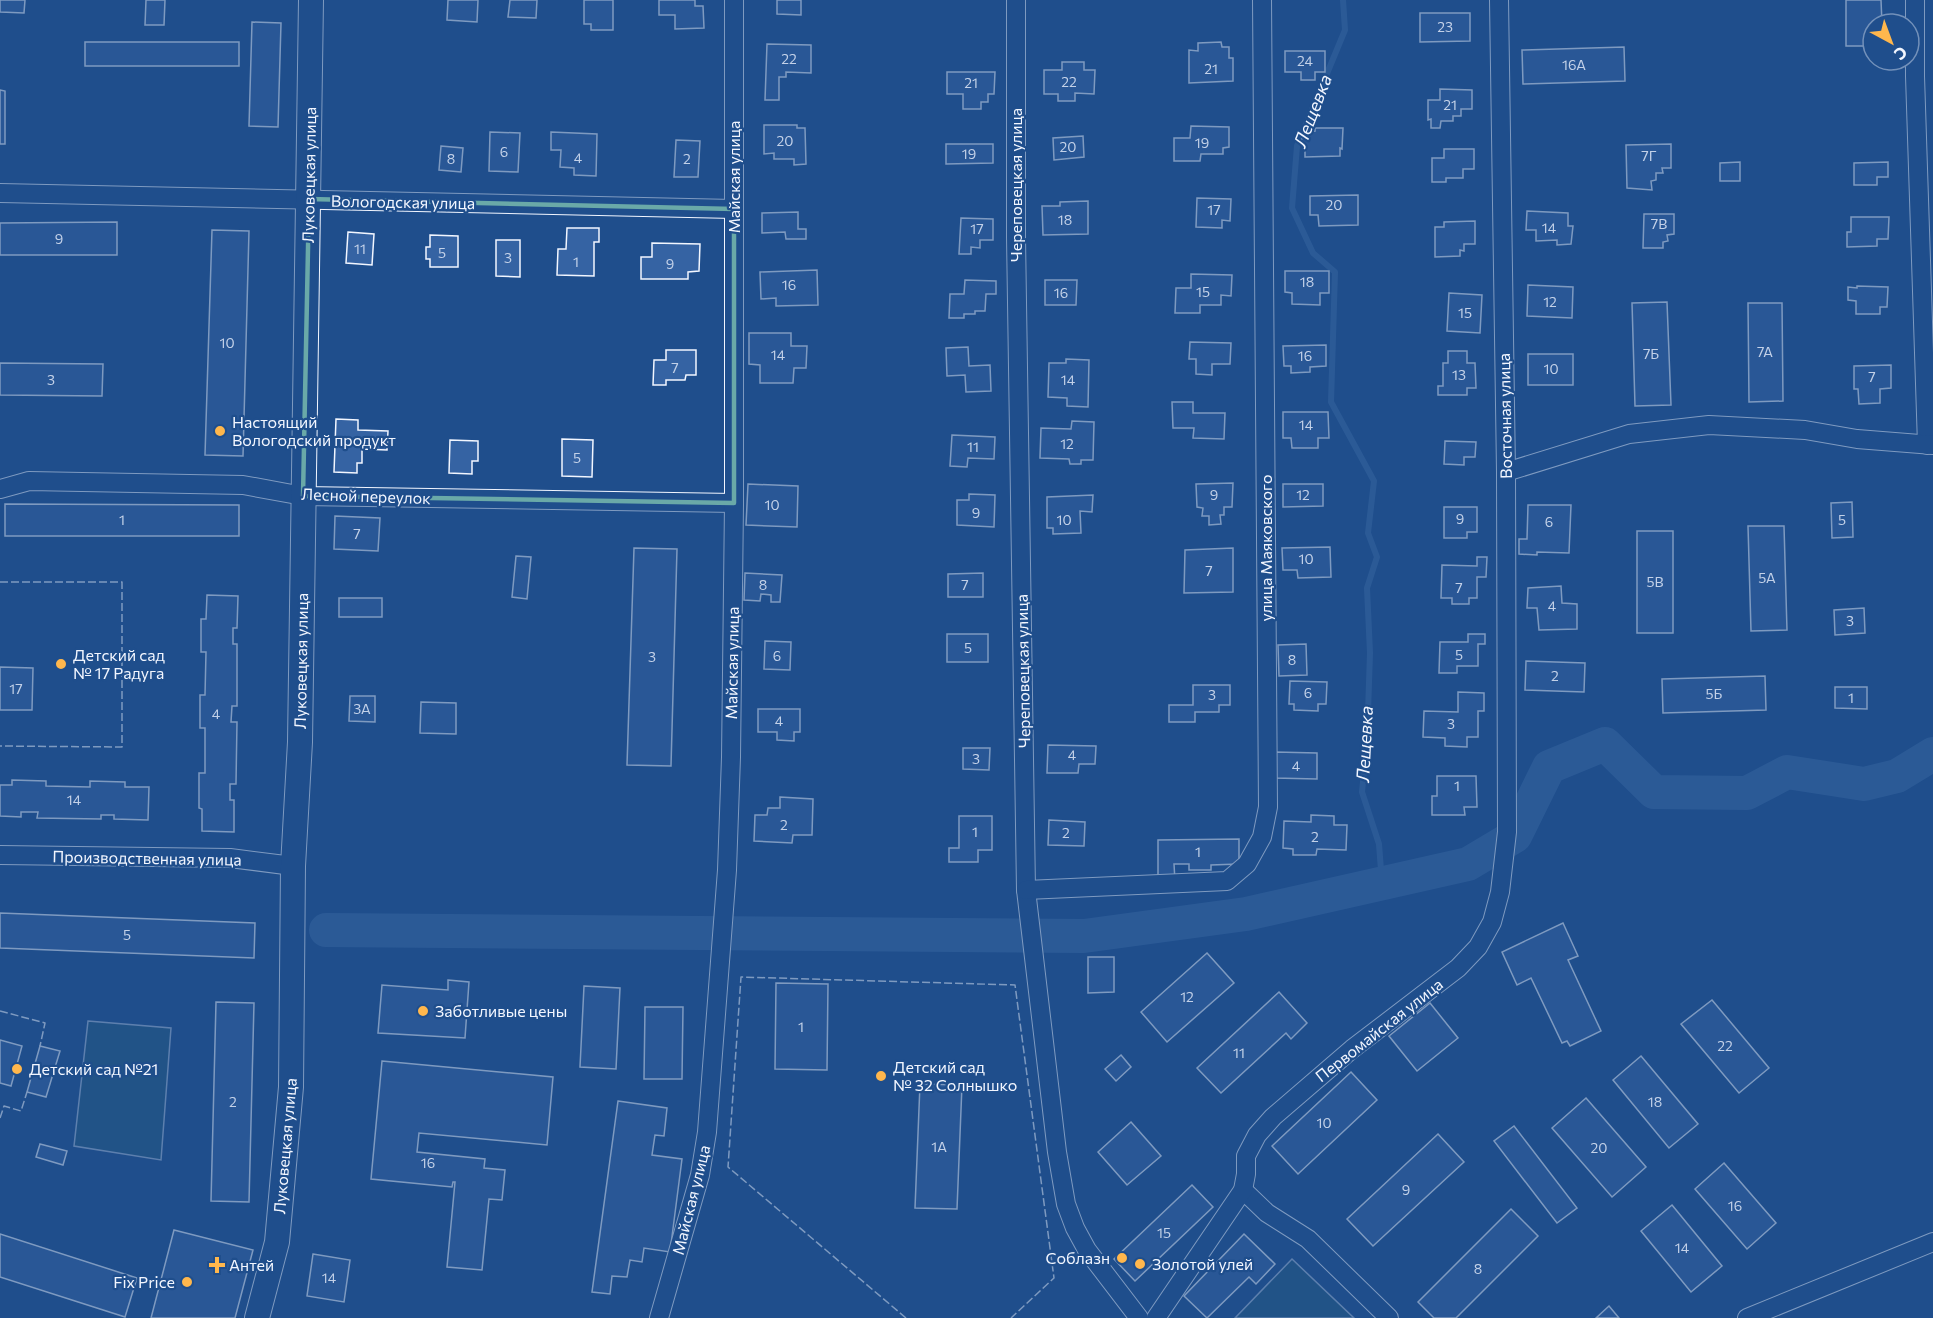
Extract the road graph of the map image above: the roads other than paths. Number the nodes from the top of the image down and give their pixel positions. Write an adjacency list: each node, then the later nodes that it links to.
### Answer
1 (311, 0): 8 (street, Луковецкая улица)
2 (734, 0): 9 (street, Майская улица)
3 (1016, 0): 18 (street, Череповецкая улица)
4 (1262, 0): 18 (street, улица Маяковского)
5 (1499, 0): 11 (street, Восточная улица)
6 (1915, 0): 10 (street)
7 (0, 193): 8 (street, Вологодская улица)
8 (309, 199): 9 (street, Вологодская улица); 13 (street, Луковецкая улица)
9 (734, 209): 14 (street, Майская улица)
10 (1930, 445): 11 (street)
11 (1506, 472): 16 (street, Восточная улица)
12 (0, 489): 13 (street, Лесной переулок)
13 (303, 496): 14 (street, Лесной переулок); 17 (street, Луковецкая улица)
14 (734, 503): 22 (street, Майская улица)
15 (0, 855): 17 (street, Производственная улица)
16 (1505, 861): 19 (street, Первомайская улица)
17 (293, 866): 21 (street, Луковецкая улица)
18 (1026, 890): 23 (street, Череповецкая улица)
19 (1243, 1190): 24 (street, Первомайская улица); 25 (street)
20 (1933, 1242): 26 (street)
21 (257, 1318)
22 (659, 1318)
23 (1139, 1318)
24 (1156, 1318)
25 (1389, 1318)
26 (1747, 1318)

